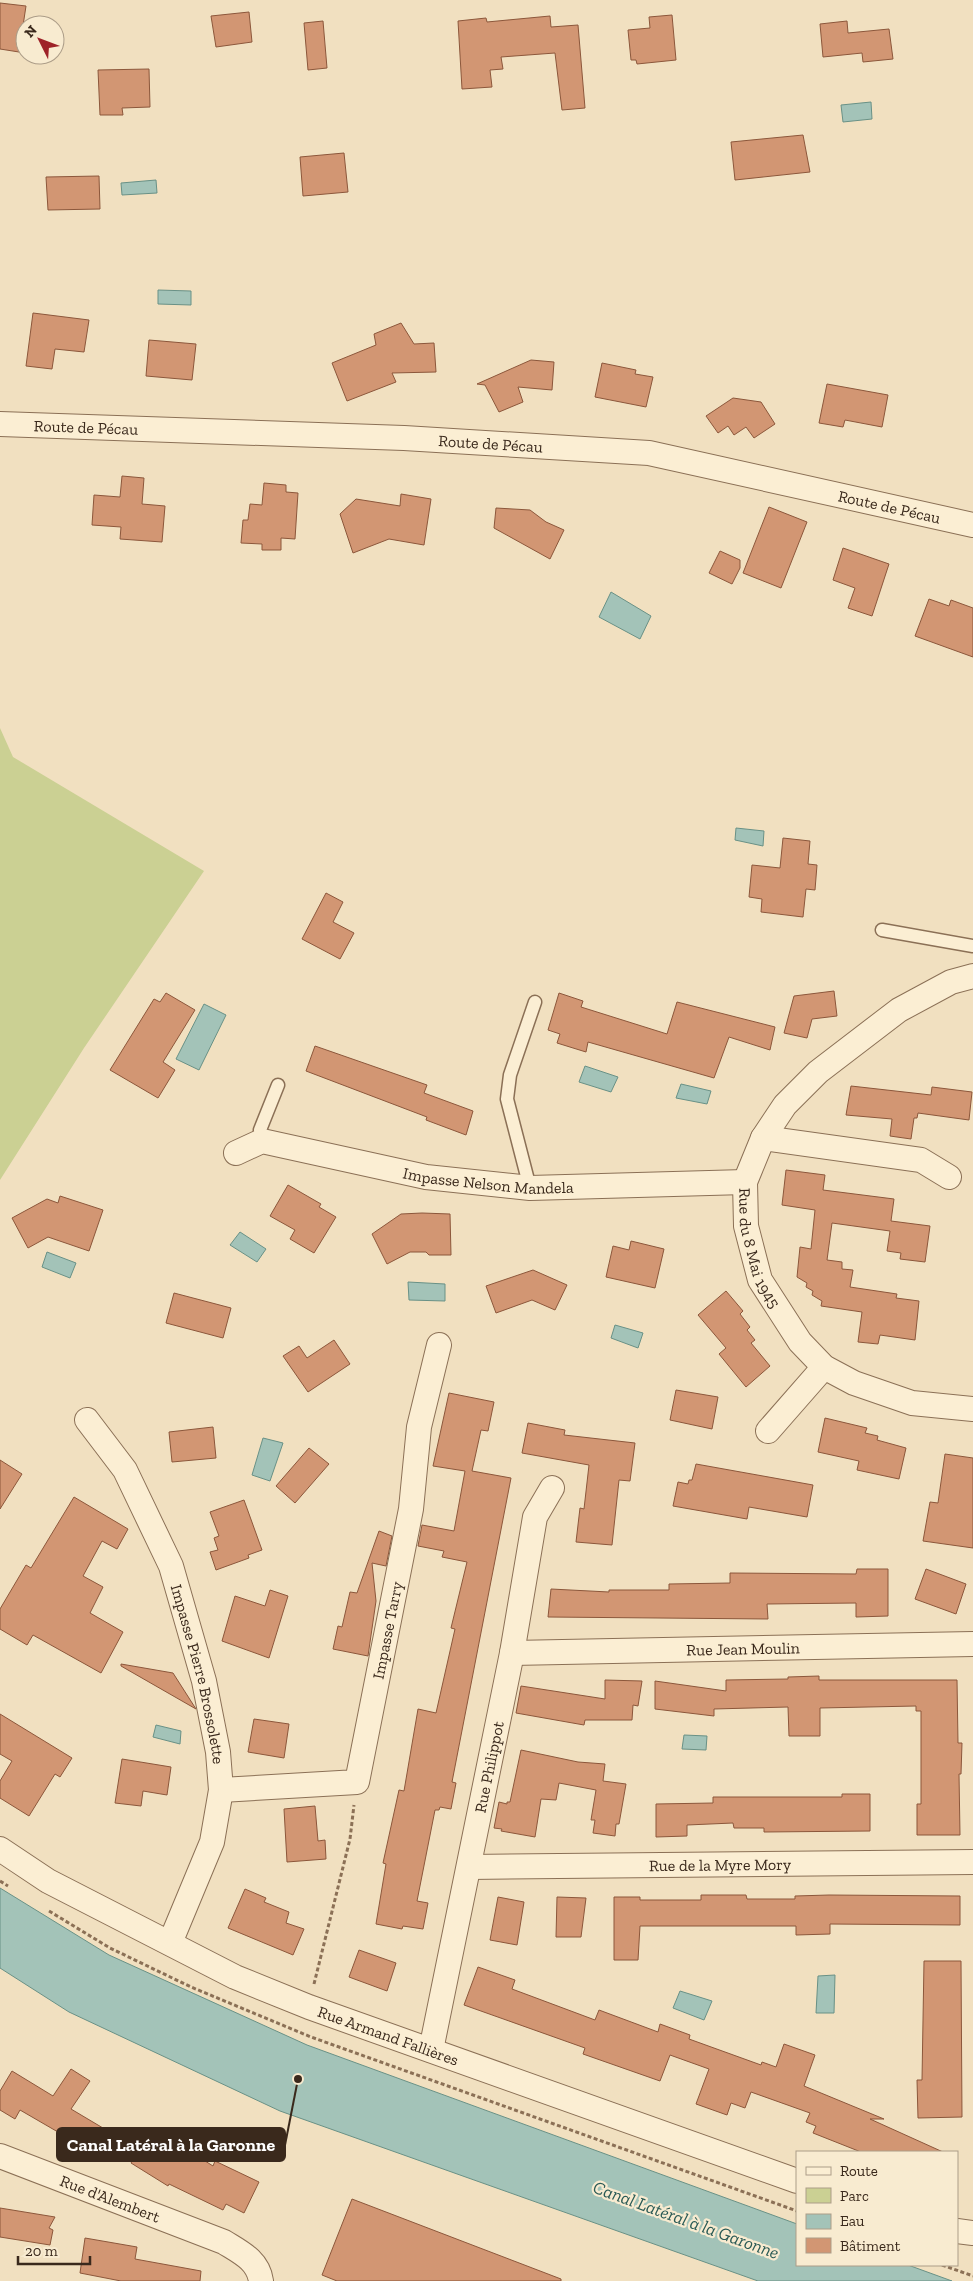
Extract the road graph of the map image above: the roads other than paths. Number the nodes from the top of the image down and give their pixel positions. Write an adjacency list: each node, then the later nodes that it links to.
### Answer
1 (0, 424): 2 (street, Route de Pécau)
2 (973, 525)
3 (882, 930): 4 (lane)
4 (973, 946)
5 (973, 976): 8 (street, Rue du 8 Mai 1945)
6 (535, 1002): 13 (lane)
7 (278, 1085): 9 (lane)
8 (763, 1138): 11 (street); 12 (street, Rue du 8 Mai 1945)
9 (262, 1141): 10 (street); 13 (street, Impasse Nelson Mandela)
10 (236, 1153)
11 (949, 1177)
12 (745, 1182): 13 (street, Impasse Nelson Mandela); 15 (street, Rue du 8 Mai 1945)
13 (530, 1188)
14 (439, 1345): 22 (street, Impasse Tarry)
15 (824, 1367): 16 (street, Rue du 8 Mai 1945); 18 (street)
16 (973, 1409)
17 (87, 1420): 22 (street, Impasse Pierre Brossolette)
18 (768, 1431)
19 (552, 1488): 21 (street, Rue Philippot)
20 (973, 1644): 21 (street, Rue Jean Moulin)
21 (512, 1653): 25 (street, Rue Philippot)
22 (221, 1790): 26 (street, Impasse Pierre Brossolette)
23 (0, 1849): 26 (street, Rue Armand Fallières)
24 (973, 1862): 25 (street, Rue de la Myre Mory)
25 (469, 1867): 27 (street, Rue Philippot)
26 (170, 1943): 27 (street, Rue Armand Fallières)
27 (431, 2050): 29 (street, Rue Armand Fallières)
28 (0, 2156): 32 (street, Rue d'Alembert)
29 (796, 2180)
30 (958, 2231): 31 (street)
31 (973, 2233)
32 (261, 2281)

